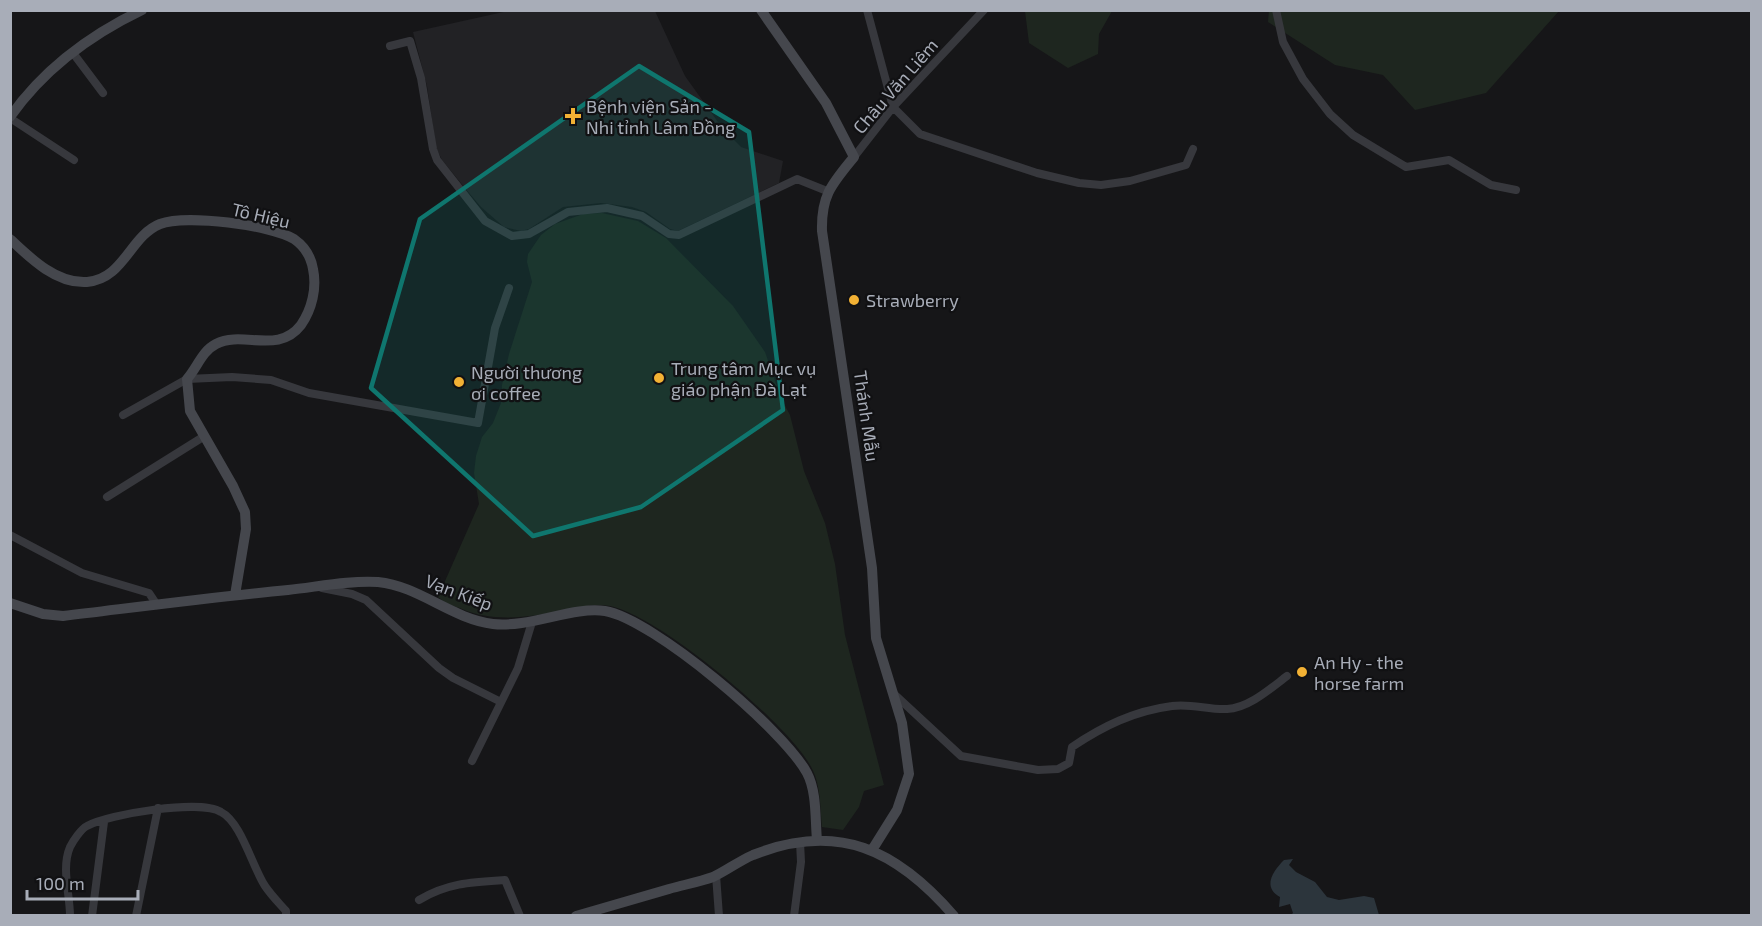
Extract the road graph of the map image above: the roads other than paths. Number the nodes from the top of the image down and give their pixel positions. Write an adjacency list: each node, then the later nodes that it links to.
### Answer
1 (141, 10): 7 (street)
2 (761, 10): 12 (street)
3 (867, 10): 9 (street)
4 (984, 10): 9 (street, Châu Văn Liêm)
5 (1276, 10): 14 (street)
6 (390, 46): 15 (street)
7 (73, 53): 8 (street); 10 (street)
8 (103, 93)
9 (894, 107): 11 (street); 12 (street, Châu Văn Liêm)
10 (10, 118): 13 (street)
11 (1193, 149)
12 (854, 157): 15 (street, Thánh Mẫu)
13 (74, 160)
14 (1516, 190)
15 (827, 191): 29 (street, Thánh Mẫu)
16 (10, 239): 18 (street, Tô Hiệu)
17 (509, 288): 18 (street)
18 (187, 379): 19 (street); 20 (street)
19 (123, 415)
20 (203, 437): 21 (street); 24 (street)
21 (107, 497)
22 (10, 535): 26 (street)
23 (320, 587): 24 (street, Vạn Kiếp); 27 (street, Vạn Kiếp); 30 (street)
24 (235, 595): 26 (street, Vạn Kiếp)
25 (10, 603): 26 (street, Vạn Kiếp)
26 (157, 605)
27 (532, 622): 30 (street); 34 (street, Vạn Kiếp)
28 (1287, 676): 29 (street)
29 (894, 694): 36 (street, Thánh Mẫu)
30 (501, 702): 31 (street)
31 (472, 760)
32 (158, 808): 33 (street); 41 (street); 42 (street)
33 (104, 822): 39 (street); 40 (street)
34 (817, 840): 35 (street); 36 (street)
35 (800, 842): 37 (street); 46 (street)
36 (872, 850): 47 (street)
37 (716, 875): 44 (street); 45 (street)
38 (419, 900): 43 (street)
39 (70, 915)
40 (92, 915)
41 (136, 915)
42 (286, 915)
43 (520, 915)
44 (576, 915)
45 (719, 915)
46 (795, 915)
47 (954, 915)

